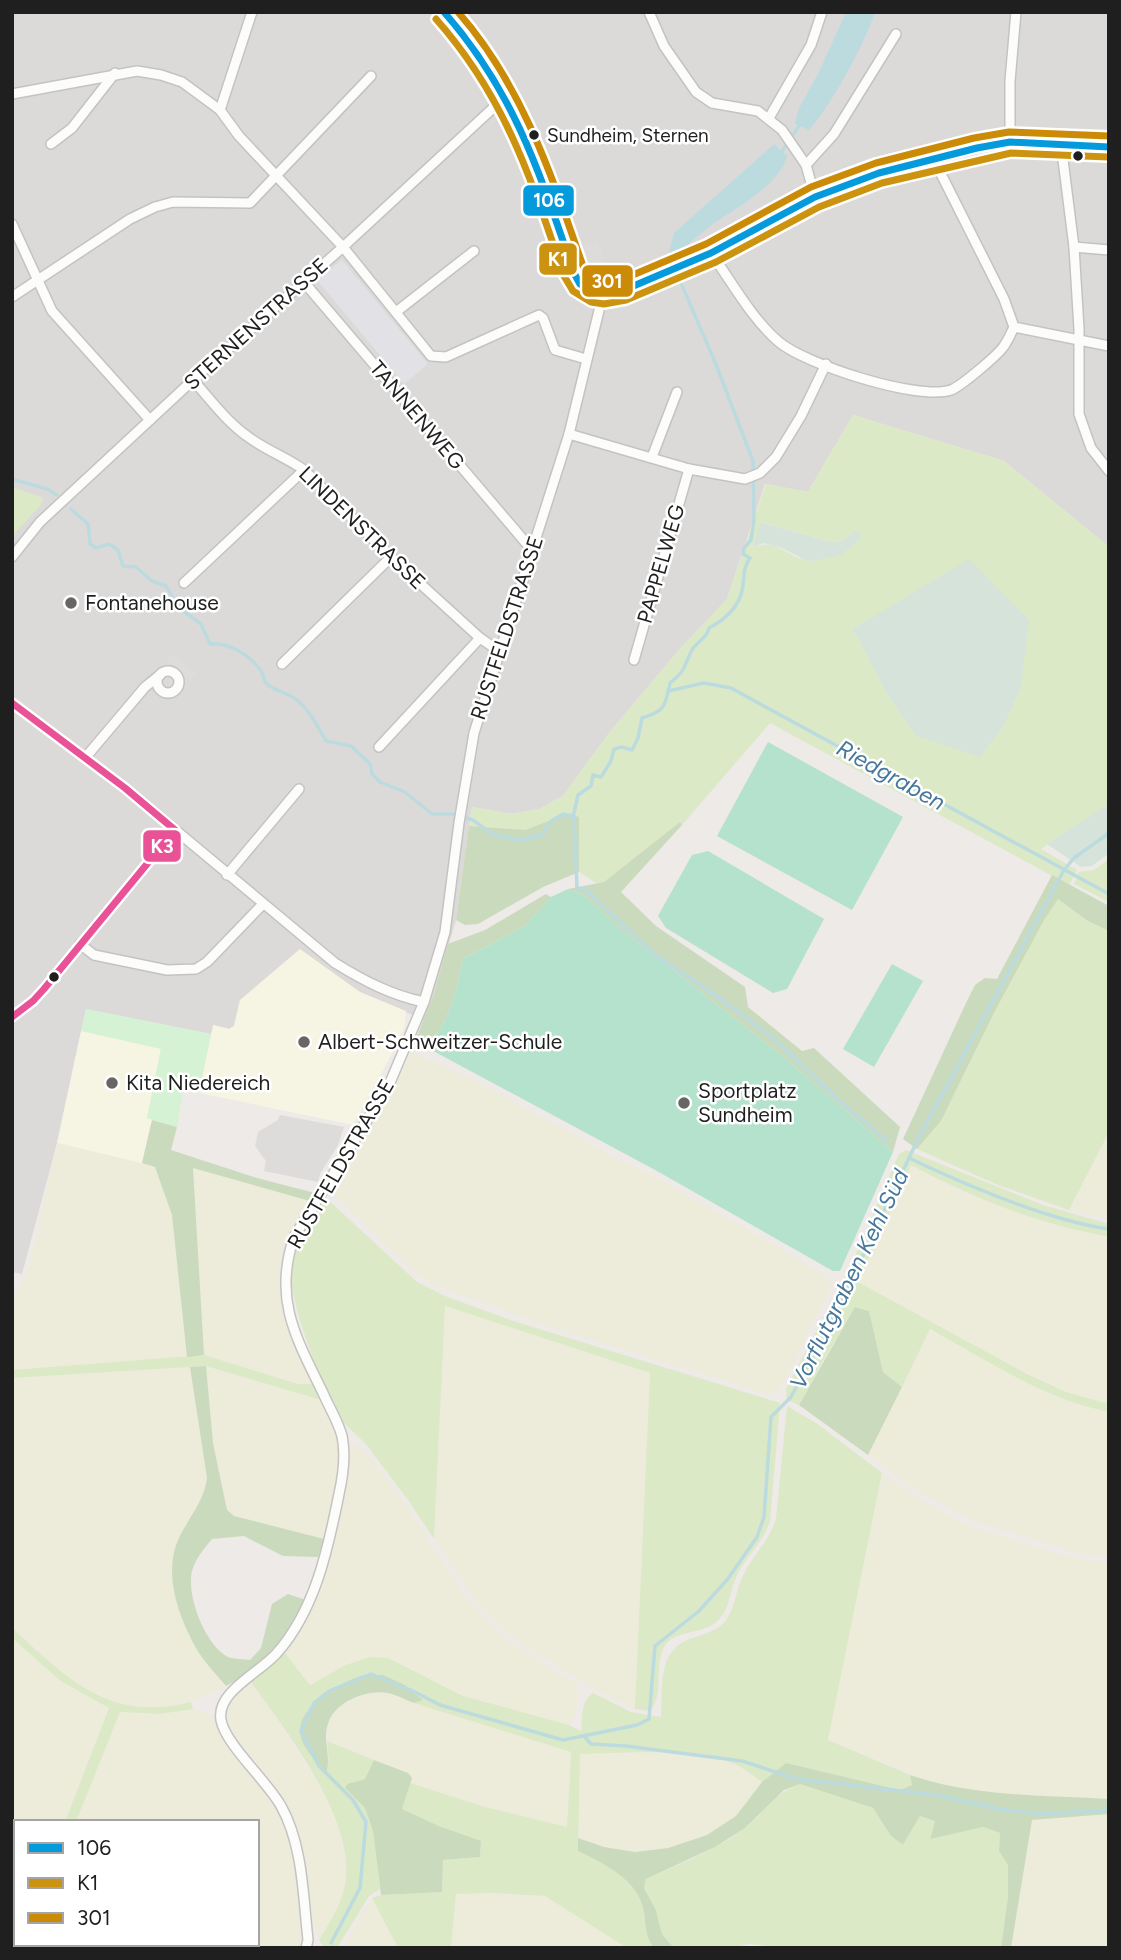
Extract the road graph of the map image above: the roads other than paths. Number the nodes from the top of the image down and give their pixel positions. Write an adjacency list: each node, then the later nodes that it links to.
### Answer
1 (251, 12): 12 (street)
2 (463, 12): 6 (street)
3 (649, 12): 13 (street)
4 (822, 12): 13 (street)
5 (1016, 12): 14 (street)
6 (446, 14): 11 (street)
7 (896, 34): 19 (street)
8 (115, 74): 10 (street); 12 (street); 15 (street)
9 (371, 76): 20 (street)
10 (12, 94)
11 (505, 97): 23 (street, STERNENSTRASSE); 30 (street)
12 (220, 110): 20 (street)
13 (769, 118): 19 (street)
14 (1010, 142): 16 (street); 18 (street)
15 (51, 144)
16 (1061, 144): 17 (street); 24 (street)
17 (1109, 147)
18 (934, 160): 21 (street); 33 (street)
19 (806, 164): 21 (street)
20 (276, 177): 23 (street); 28 (street)
21 (814, 197): 27 (street)
22 (12, 224): 28 (street)
23 (343, 247): 29 (street, STERNENSTRASSE); 32 (street)
24 (1074, 247): 25 (street); 34 (street)
25 (1109, 250)
26 (474, 251): 32 (street)
27 (711, 253): 30 (street); 37 (street)
28 (38, 280): 31 (street); 40 (street)
29 (303, 281): 38 (street, STERNENSTRASSE); 46 (street, TANNENWEG)
30 (603, 294): 36 (street, RUSTFELDSTRASSE)
31 (12, 297)
32 (396, 312): 36 (street)
33 (1014, 327): 34 (street); 37 (street)
34 (1079, 340): 35 (street); 45 (street)
35 (1109, 346)
36 (586, 359): 41 (street, RUSTFELDSTRASSE)
37 (826, 364): 43 (street)
38 (193, 380): 40 (street, STERNENSTRASSE); 44 (street, LINDENSTRASSE)
39 (677, 392): 42 (street)
40 (150, 420): 47 (street, STERNENSTRASSE)
41 (569, 434): 42 (street); 46 (street, RUSTFELDSTRASSE)
42 (652, 457): 43 (street)
43 (689, 469): 52 (street, PAPPELWEG)
44 (304, 470): 48 (street, LINDENSTRASSE); 49 (street)
45 (1109, 471)
46 (532, 550): 51 (street, RUSTFELDSTRASSE)
47 (12, 557)
48 (391, 557): 50 (street, LINDENSTRASSE); 53 (street)
49 (184, 583)
50 (480, 638): 51 (street, LINDENSTRASSE); 56 (street)
51 (499, 652): 63 (street, RUSTFELDSTRASSE)
52 (634, 660)
53 (282, 664)
54 (160, 675): 57 (street)
55 (12, 703): 57 (street)
56 (379, 747)
57 (85, 758): 59 (street)
58 (299, 789): 60 (street)
59 (175, 830): 60 (street); 62 (street)
60 (228, 875): 61 (street)
61 (263, 904): 62 (street); 63 (street)
62 (80, 944): 64 (street)
63 (424, 1002): 65 (street, RUSTFELDSTRASSE)
64 (12, 1017)
65 (306, 1948)

